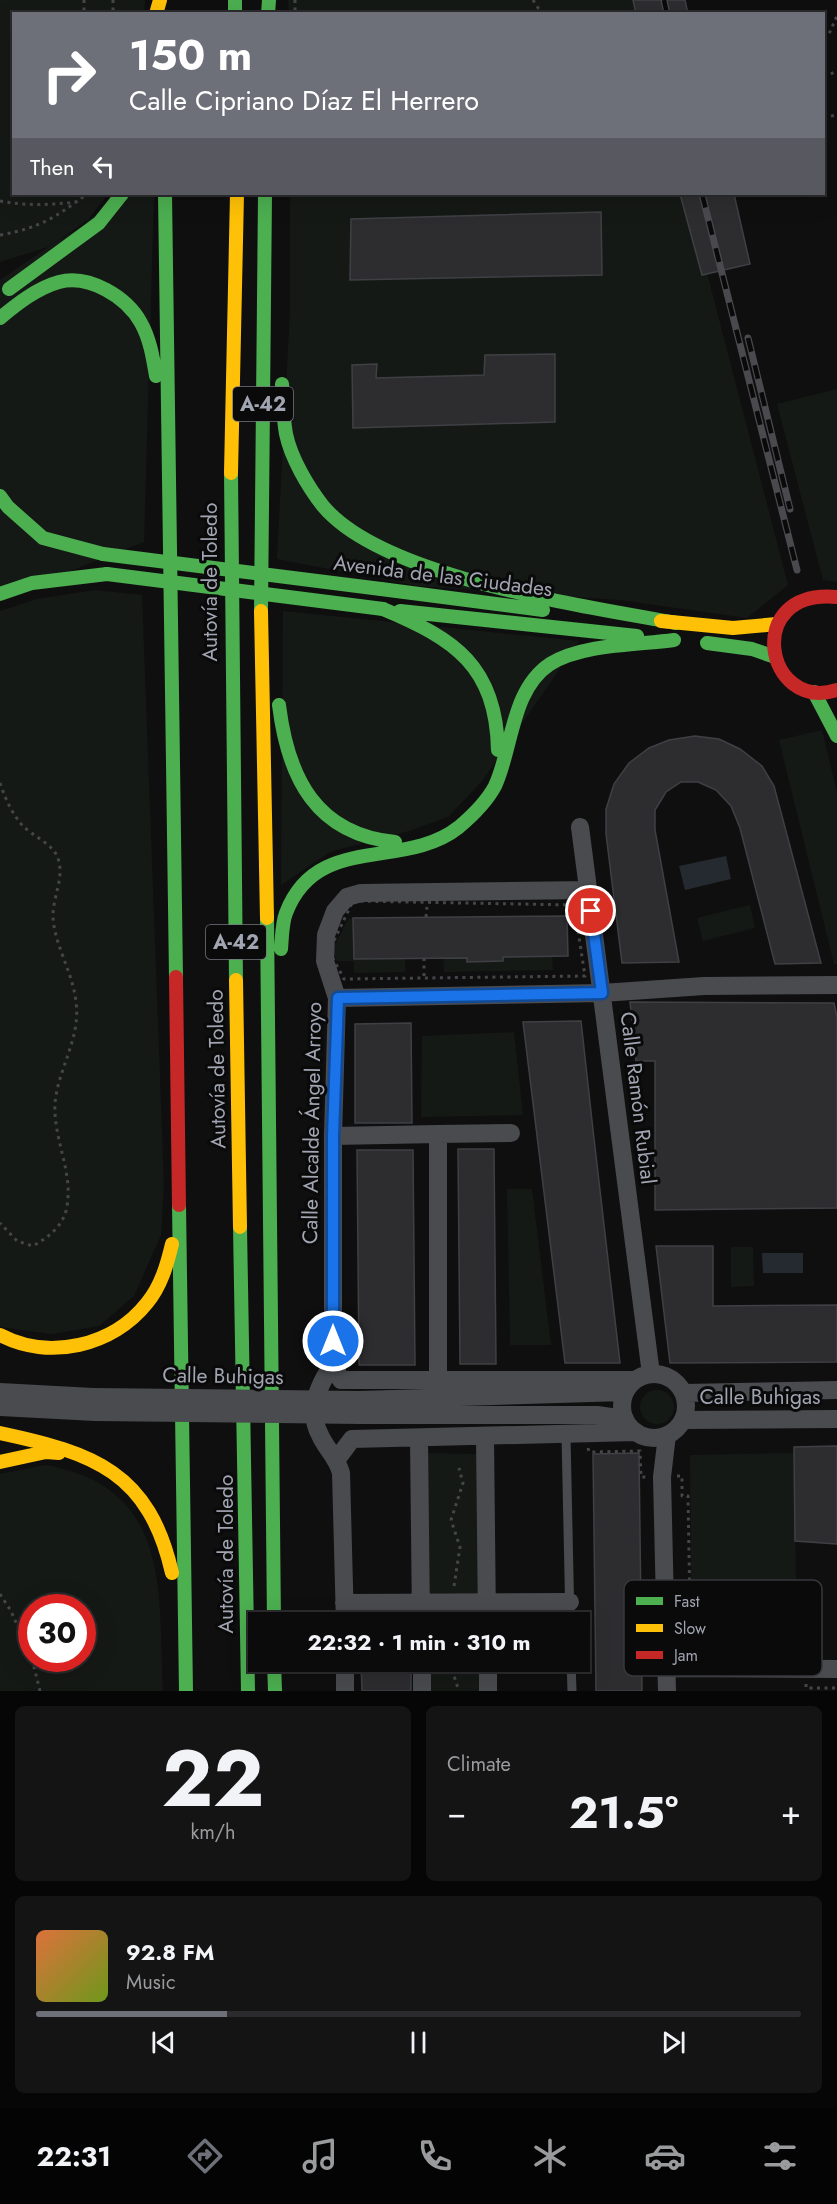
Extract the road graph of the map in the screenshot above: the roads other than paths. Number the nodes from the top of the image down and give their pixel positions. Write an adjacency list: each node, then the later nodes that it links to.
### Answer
1 (121, 195): 7 (main road)
2 (165, 195): 12 (main road)
3 (237, 195): 82 (main road, Autovía de Toledo / A-42)
4 (265, 195): 21 (main road, A-42)
5 (274, 195): 6 (main road)
6 (280, 218)
7 (74, 242): 8 (main road); 9 (main road)
8 (9, 270)
9 (0, 298)
10 (0, 318): 12 (main road)
11 (282, 368): 22 (main road)
12 (168, 442): 42 (main road)
13 (0, 496): 22 (main road, Avenida de las Ciudades, bridge)
14 (30, 545): 15 (main road)
15 (57, 557)
16 (77, 564): 17 (main road)
17 (107, 574): 18 (main road); 20 (main road, Avenida de las Ciudades, bridge)
18 (0, 594)
19 (837, 597): 23 (main road)
20 (383, 609): 24 (main road, Avenida de las Ciudades); 31 (main road)
21 (261, 614): 26 (main road); 38 (main road, A-42)
22 (676, 623): 23 (main road, Avenida de las Ciudades)
23 (777, 624): 25 (main road)
24 (684, 641): 25 (main road, Avenida de las Ciudades); 31 (main road)
25 (775, 657): 29 (main road)
26 (276, 666)
27 (278, 689): 33 (main road)
28 (837, 690): 29 (main road)
29 (814, 692): 30 (main road)
30 (837, 736)
31 (494, 787): 33 (main road)
32 (580, 827): 34 (street, Calle Ramón Rubial)
33 (432, 841): 38 (main road)
34 (588, 890): 36 (street, Calle Ramón Rubial); 37 (street, Calle Alcalde Ángel Arroyo)
35 (837, 985): 36 (street)
36 (602, 993): 37 (street); 46 (street, Calle Ramón Rubial)
37 (338, 998): 41 (street, Calle Alcalde Ángel Arroyo)
38 (270, 1035): 68 (main road, A-42)
39 (512, 1133): 40 (street)
40 (438, 1134): 41 (street); 45 (street)
41 (333, 1136): 44 (street, Calle Alcalde Ángel Arroyo)
42 (179, 1195): 43 (main road); 80 (main road)
43 (0, 1335)
44 (333, 1364): 45 (street); 61 (street, Calle Alcalde Ángel Arroyo)
45 (438, 1380): 46 (street)
46 (637, 1382): 49 (street); 52 (street, Calle Buhigas); 55 (street)
47 (837, 1390): 49 (street, Calle Buhigas)
48 (0, 1392): 50 (street, Calle Buhigas)
49 (684, 1393): 54 (street)
50 (94, 1404): 51 (street, Calle Buhigas); 52 (street, Calle Buhigas, bridge)
51 (0, 1407)
52 (360, 1408): 55 (street, Calle Buhigas)
53 (837, 1419): 54 (street, Calle Buhigas)
54 (683, 1420): 55 (street)
55 (644, 1431): 57 (street); 63 (street)
56 (0, 1433): 60 (main road)
57 (566, 1435): 58 (street); 66 (lane)
58 (485, 1437): 59 (street); 65 (street)
59 (419, 1438): 61 (street); 64 (street)
60 (84, 1455): 62 (main road); 80 (main road)
61 (337, 1459): 67 (street, Calle Alcalde Ángel Arroyo)
62 (0, 1462)
63 (665, 1580)
64 (421, 1602): 65 (street); 67 (street); 70 (street)
65 (487, 1602): 66 (street); 71 (street)
66 (570, 1602): 72 (lane)
67 (344, 1603): 69 (street, Calle Alcalde Ángel Arroyo)
68 (274, 1612)
69 (344, 1612)
70 (421, 1612)
71 (487, 1612)
72 (570, 1612)
73 (822, 1669): 74 (street)
74 (837, 1669)
75 (274, 1672): 83 (main road)
76 (345, 1672): 84 (street)
77 (422, 1672): 85 (street)
78 (488, 1672): 86 (street)
79 (571, 1672): 87 (lane)
80 (186, 1673): 81 (main road)
81 (186, 1691)
82 (248, 1691)
83 (274, 1691)
84 (345, 1691)
85 (422, 1691)
86 (488, 1691)
87 (572, 1691)

